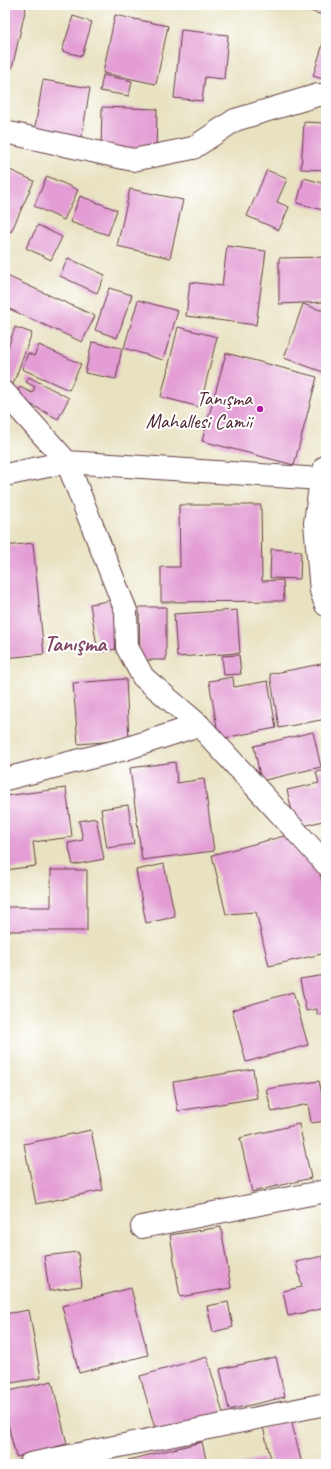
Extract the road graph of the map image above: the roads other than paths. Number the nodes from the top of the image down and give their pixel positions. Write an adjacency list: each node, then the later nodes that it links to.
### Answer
1 (326, 95): 2 (street)
2 (5, 132)
3 (5, 393): 4 (street)
4 (67, 462): 5 (street); 6 (street); 8 (street)
5 (324, 472): 7 (street)
6 (5, 475)
7 (324, 596)
8 (199, 725): 9 (street); 10 (street)
9 (5, 779)
10 (326, 864)
11 (326, 1191): 12 (street)
12 (142, 1228)
13 (326, 1404): 14 (street)
14 (30, 1464)

